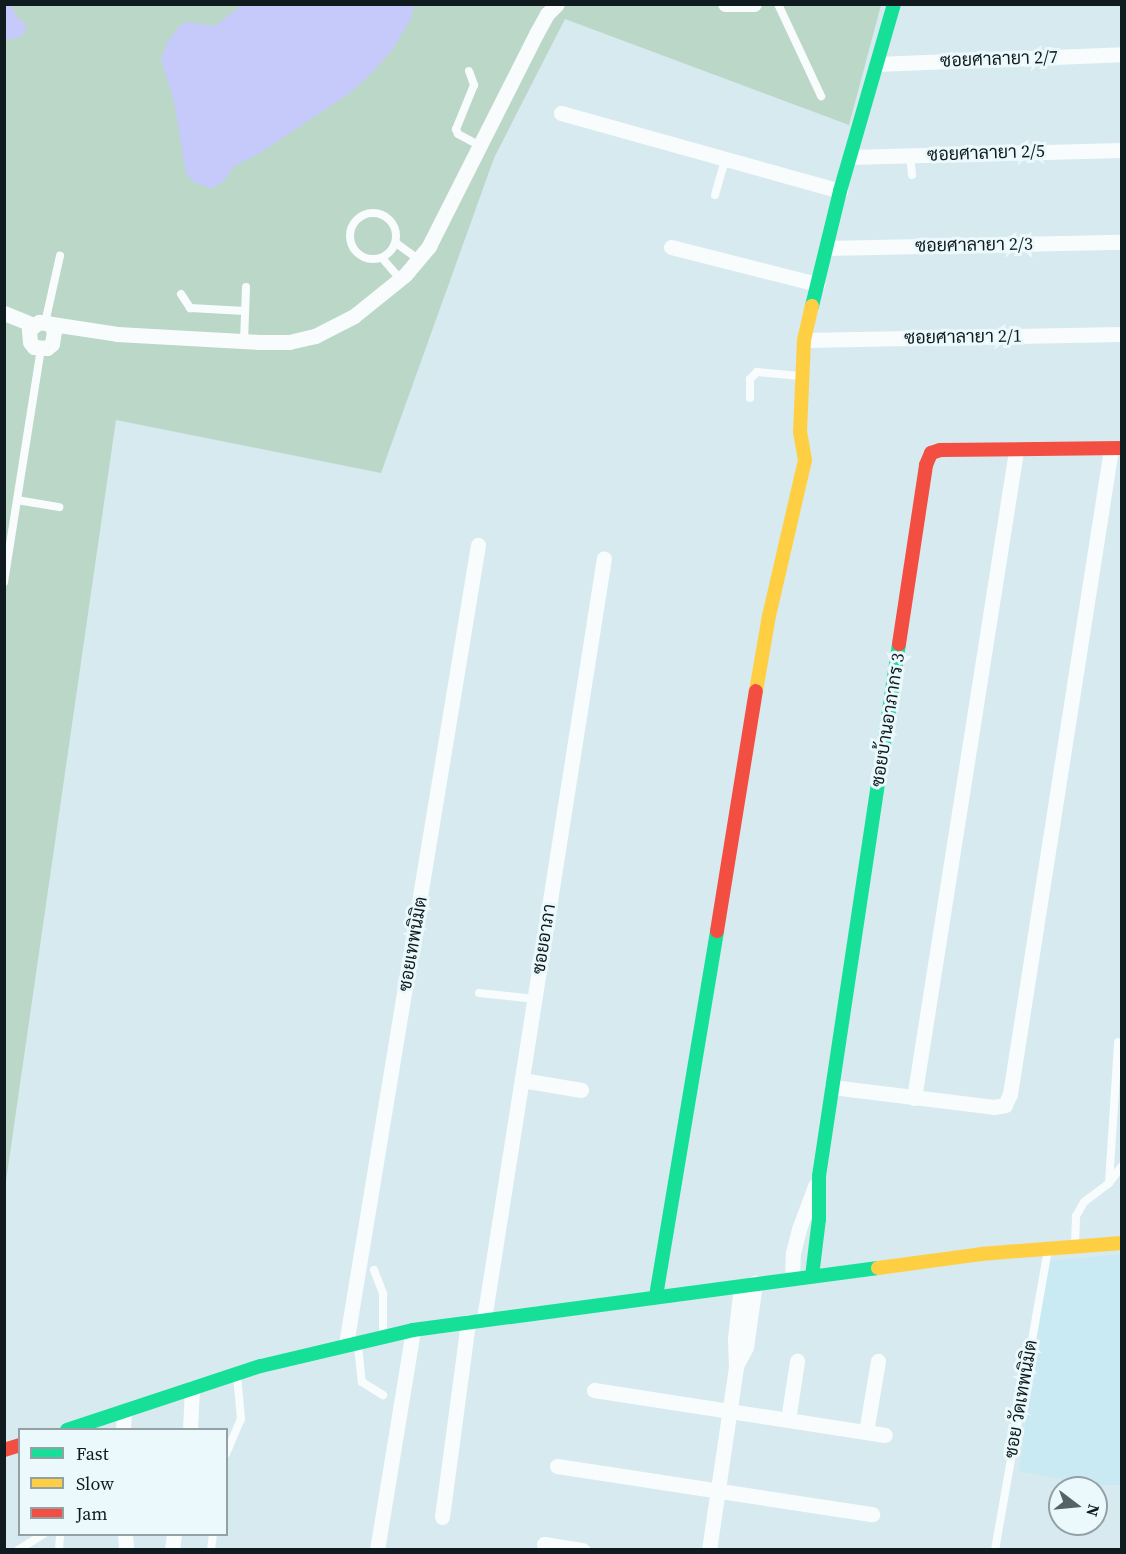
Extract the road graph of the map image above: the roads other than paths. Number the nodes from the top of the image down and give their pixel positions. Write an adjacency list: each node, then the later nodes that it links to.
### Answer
1 (557, 4): 11 (street)
2 (725, 4): 3 (street)
3 (754, 4)
4 (778, 4): 9 (lane)
5 (894, 4): 7 (street)
6 (1122, 54): 7 (street, ซอยศาลายา 2/7)
7 (876, 64): 14 (street)
8 (469, 71): 11 (lane)
9 (821, 96)
10 (561, 113): 15 (street)
11 (481, 146): 25 (street)
12 (1122, 150): 13 (street, ซอยศาลายา 2/5)
13 (910, 155): 14 (street, ซอยศาลายา 2/5); 16 (lane)
14 (850, 157): 17 (street)
15 (725, 159): 17 (street); 18 (lane)
16 (912, 175)
17 (840, 191): 22 (street)
18 (715, 195)
19 (1122, 242): 22 (street, ซอยศาลายา 2/3)
20 (396, 243): 24 (lane); 24 (lane); 25 (lane)
21 (671, 247): 27 (street)
22 (826, 248): 27 (street)
23 (60, 256): 32 (lane)
24 (382, 258): 26 (lane)
25 (418, 259): 26 (street)
26 (400, 279): 35 (street)
27 (818, 284): 34 (street)
28 (246, 287): 30 (lane)
29 (181, 294): 30 (lane)
30 (245, 311): 35 (lane)
31 (4, 313): 32 (street)
32 (43, 324): 35 (street); 36 (street); 36 (street)
33 (1122, 334): 34 (street, ซอยศาลายา 2/1)
34 (804, 340): 37 (street)
35 (244, 342)
36 (40, 349): 41 (lane)
37 (801, 376): 38 (lane); 63 (street)
38 (750, 398)
39 (1116, 448): 40 (street, ซอยบ้านอาภากร 3); 52 (street)
40 (1017, 451): 50 (street, ซอยบ้านอาภากร 3); 52 (street)
41 (17, 500): 42 (lane); 45 (lane)
42 (59, 507)
43 (478, 545): 68 (street, ซอยเทพนิมิต)
44 (604, 558): 47 (street, ซอยอาภา)
45 (4, 582)
46 (479, 993): 47 (lane)
47 (535, 999): 49 (street, ซอยอาภา)
48 (1118, 1042): 55 (lane)
49 (522, 1080): 51 (street); 64 (street, ซอยอาภา)
50 (832, 1087): 52 (street); 54 (street, ซอยบ้านอาภากร 3)
51 (581, 1090)
52 (914, 1098)
53 (1122, 1166): 55 (lane)
54 (819, 1176): 60 (street, ซอยบ้านอาภากร 3); 61 (street, ซอยบ้านอาภากร 3)
55 (1109, 1184): 57 (lane)
56 (1122, 1243): 57 (street)
57 (1075, 1246): 58 (street)
58 (1048, 1248): 60 (street); 94 (lane, ซอย วัดเทพนิมิต)
59 (374, 1270): 67 (lane)
60 (812, 1276): 61 (street)
61 (792, 1278): 62 (street)
62 (748, 1284): 63 (street); 75 (street)
63 (656, 1296): 64 (street)
64 (484, 1319): 65 (street)
65 (468, 1322): 66 (street); 87 (street)
66 (413, 1330): 67 (street); 91 (street)
67 (383, 1336): 68 (street)
68 (352, 1343): 71 (street); 74 (lane)
69 (797, 1361): 77 (street)
70 (878, 1361): 81 (street)
71 (236, 1374): 72 (street); 83 (lane)
72 (192, 1388): 76 (street); 80 (street)
73 (594, 1390): 75 (street)
74 (383, 1395)
75 (730, 1411): 77 (street); 85 (street)
76 (124, 1412): 78 (street); 79 (street)
77 (788, 1420): 81 (street)
78 (73, 1428)
79 (123, 1428)
80 (190, 1428)
81 (866, 1432): 82 (street)
82 (885, 1435)
83 (228, 1449)
84 (557, 1466): 85 (street)
85 (719, 1489): 86 (street); 93 (street)
86 (872, 1515)
87 (442, 1517)
88 (41, 1536): 90 (lane)
89 (544, 1544): 92 (street)
90 (18, 1550)
91 (377, 1550)
92 (583, 1550)
93 (709, 1550)
94 (995, 1550)

